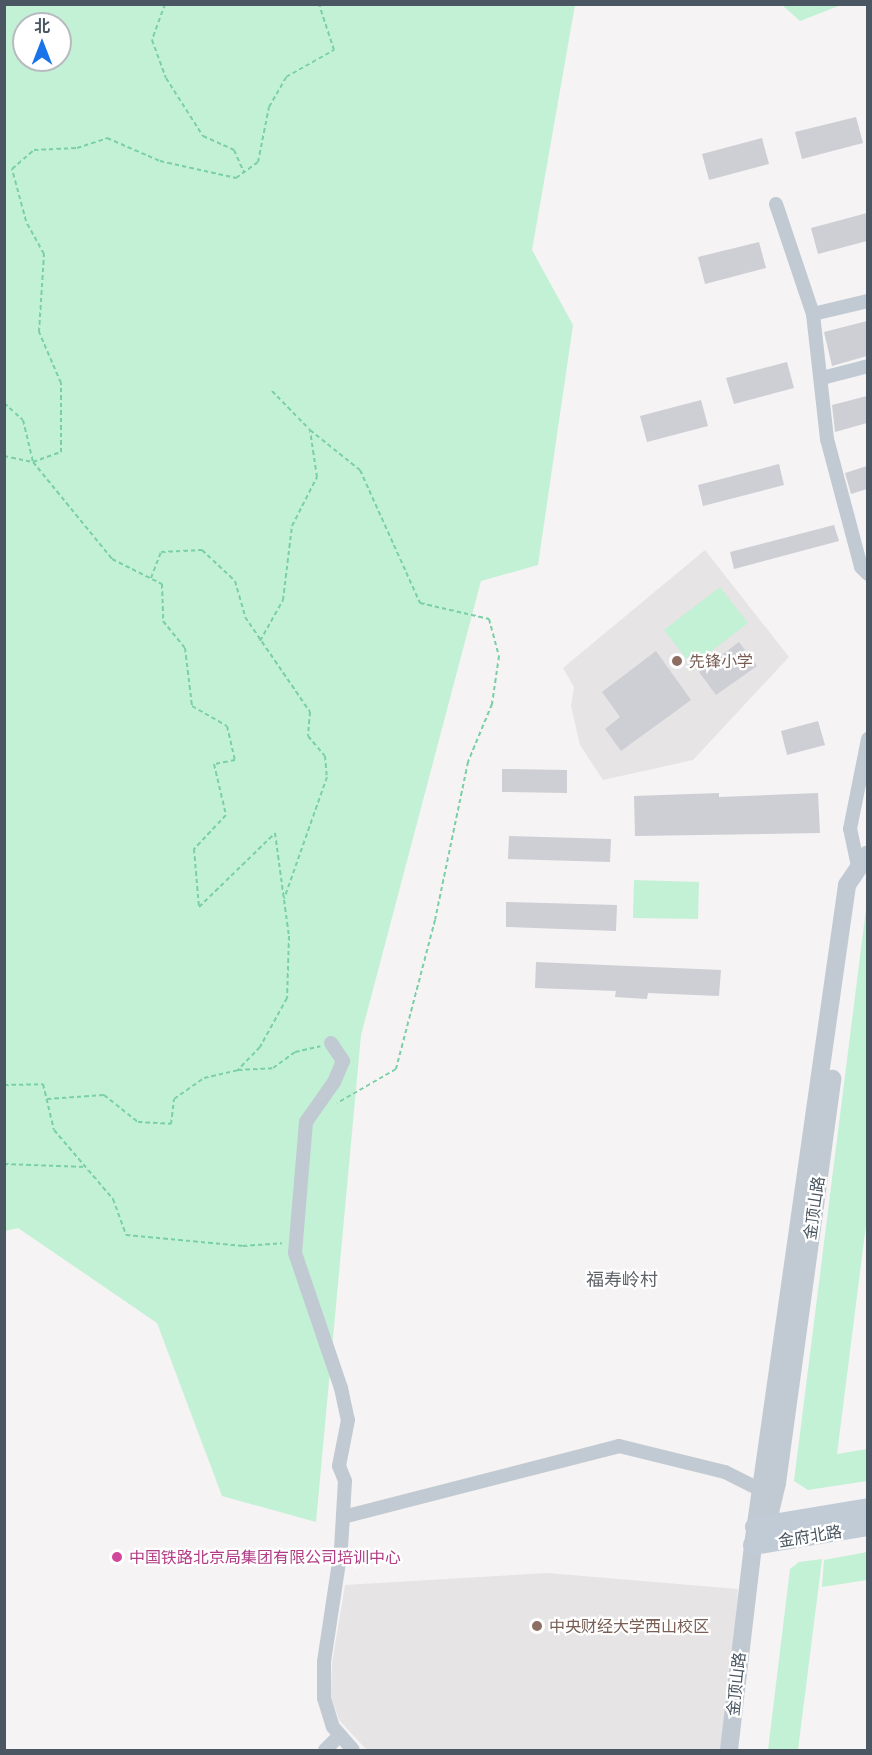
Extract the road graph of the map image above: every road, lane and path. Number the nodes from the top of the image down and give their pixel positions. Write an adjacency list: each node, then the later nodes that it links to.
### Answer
1 (165, 4): 3 (path)
2 (319, 4): 3 (path)
3 (244, 172): 13 (path)
4 (776, 204): 6 (street)
5 (867, 301): 6 (street)
6 (813, 314): 14 (street)
7 (867, 366): 8 (street)
8 (822, 378)
9 (272, 391): 11 (path)
10 (4, 403): 13 (path)
11 (310, 430): 16 (path); 24 (path)
12 (4, 456): 13 (path)
13 (33, 462): 15 (path)
14 (867, 574)
15 (151, 578): 16 (path); 19 (path)
16 (260, 641): 19 (path)
17 (867, 739): 18 (street)
18 (863, 860): 28 (street, 金顶山路); 32 (street, 金顶山路)
19 (283, 902): 21 (path)
20 (331, 1043): 21 (path); 27 (street)
21 (238, 1070): 23 (path)
22 (4, 1085): 23 (path)
23 (47, 1099): 26 (path)
24 (332, 1106)
25 (4, 1164): 26 (path)
26 (86, 1167): 27 (path)
27 (296, 1242): 30 (street)
28 (761, 1490): 30 (street); 32 (street, 金顶山路)
29 (867, 1508): 32 (main road, 金府北路)
30 (343, 1517): 33 (street)
31 (867, 1526): 32 (main road, 金府北路)
32 (758, 1532): 36 (street, 金顶山路)
33 (340, 1735): 34 (street); 35 (street)
34 (325, 1750)
35 (353, 1750)
36 (729, 1750)

